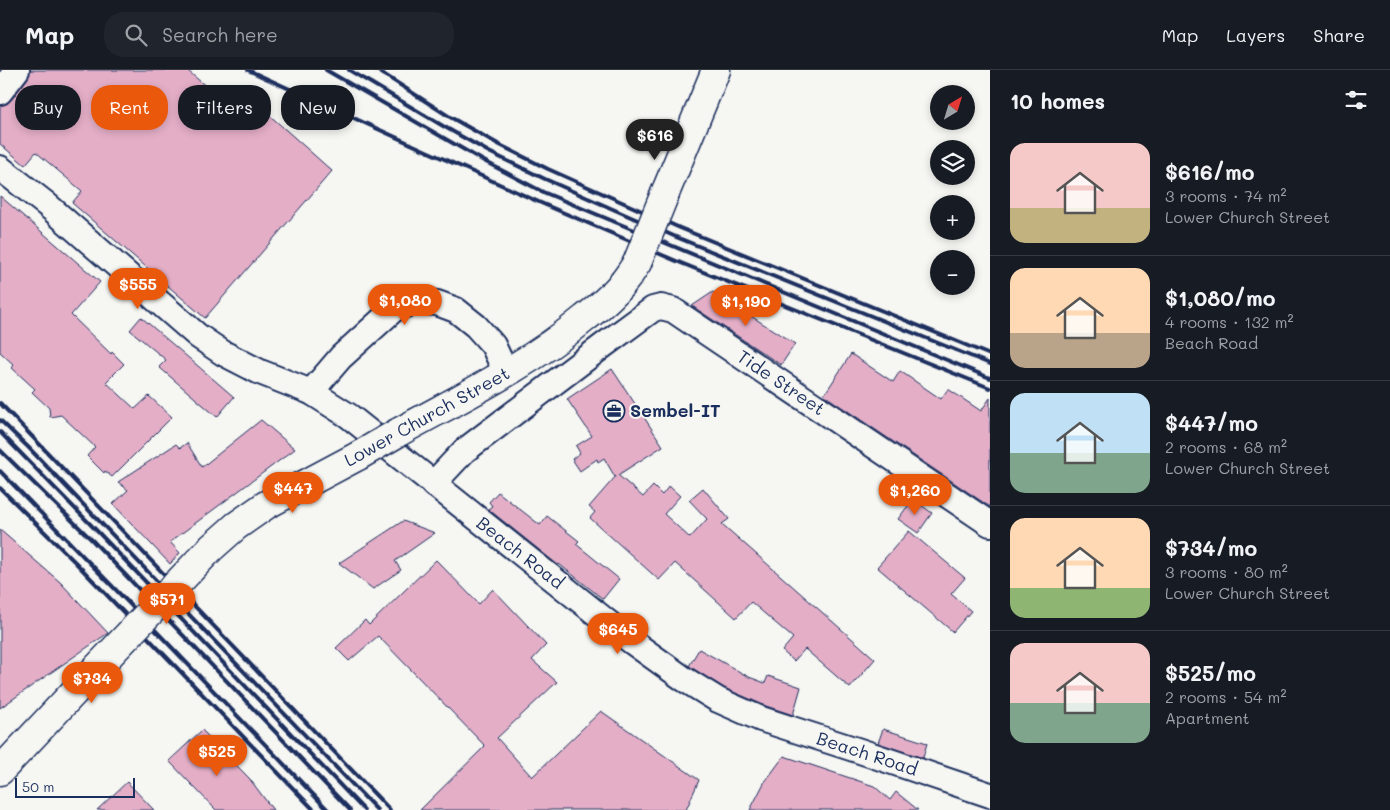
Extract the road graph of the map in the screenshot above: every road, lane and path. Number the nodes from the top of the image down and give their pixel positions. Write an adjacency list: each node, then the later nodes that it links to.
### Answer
1 (17, 70): 3 (street)
2 (715, 72): 5 (main road, Lower Church Street, bridge)
3 (0, 92)
4 (0, 168): 6 (street, Beach Road)
5 (506, 373): 6 (street); 9 (main road, Lower Church Street, bridge)
6 (311, 392): 7 (street, Beach Road)
7 (433, 484): 8 (street, Tide Street); 12 (street, Beach Road)
8 (990, 524)
9 (61, 707): 10 (main road, Lower Church Street); 11 (main road, Lower Church Street)
10 (0, 746)
11 (0, 771)
12 (990, 795)

